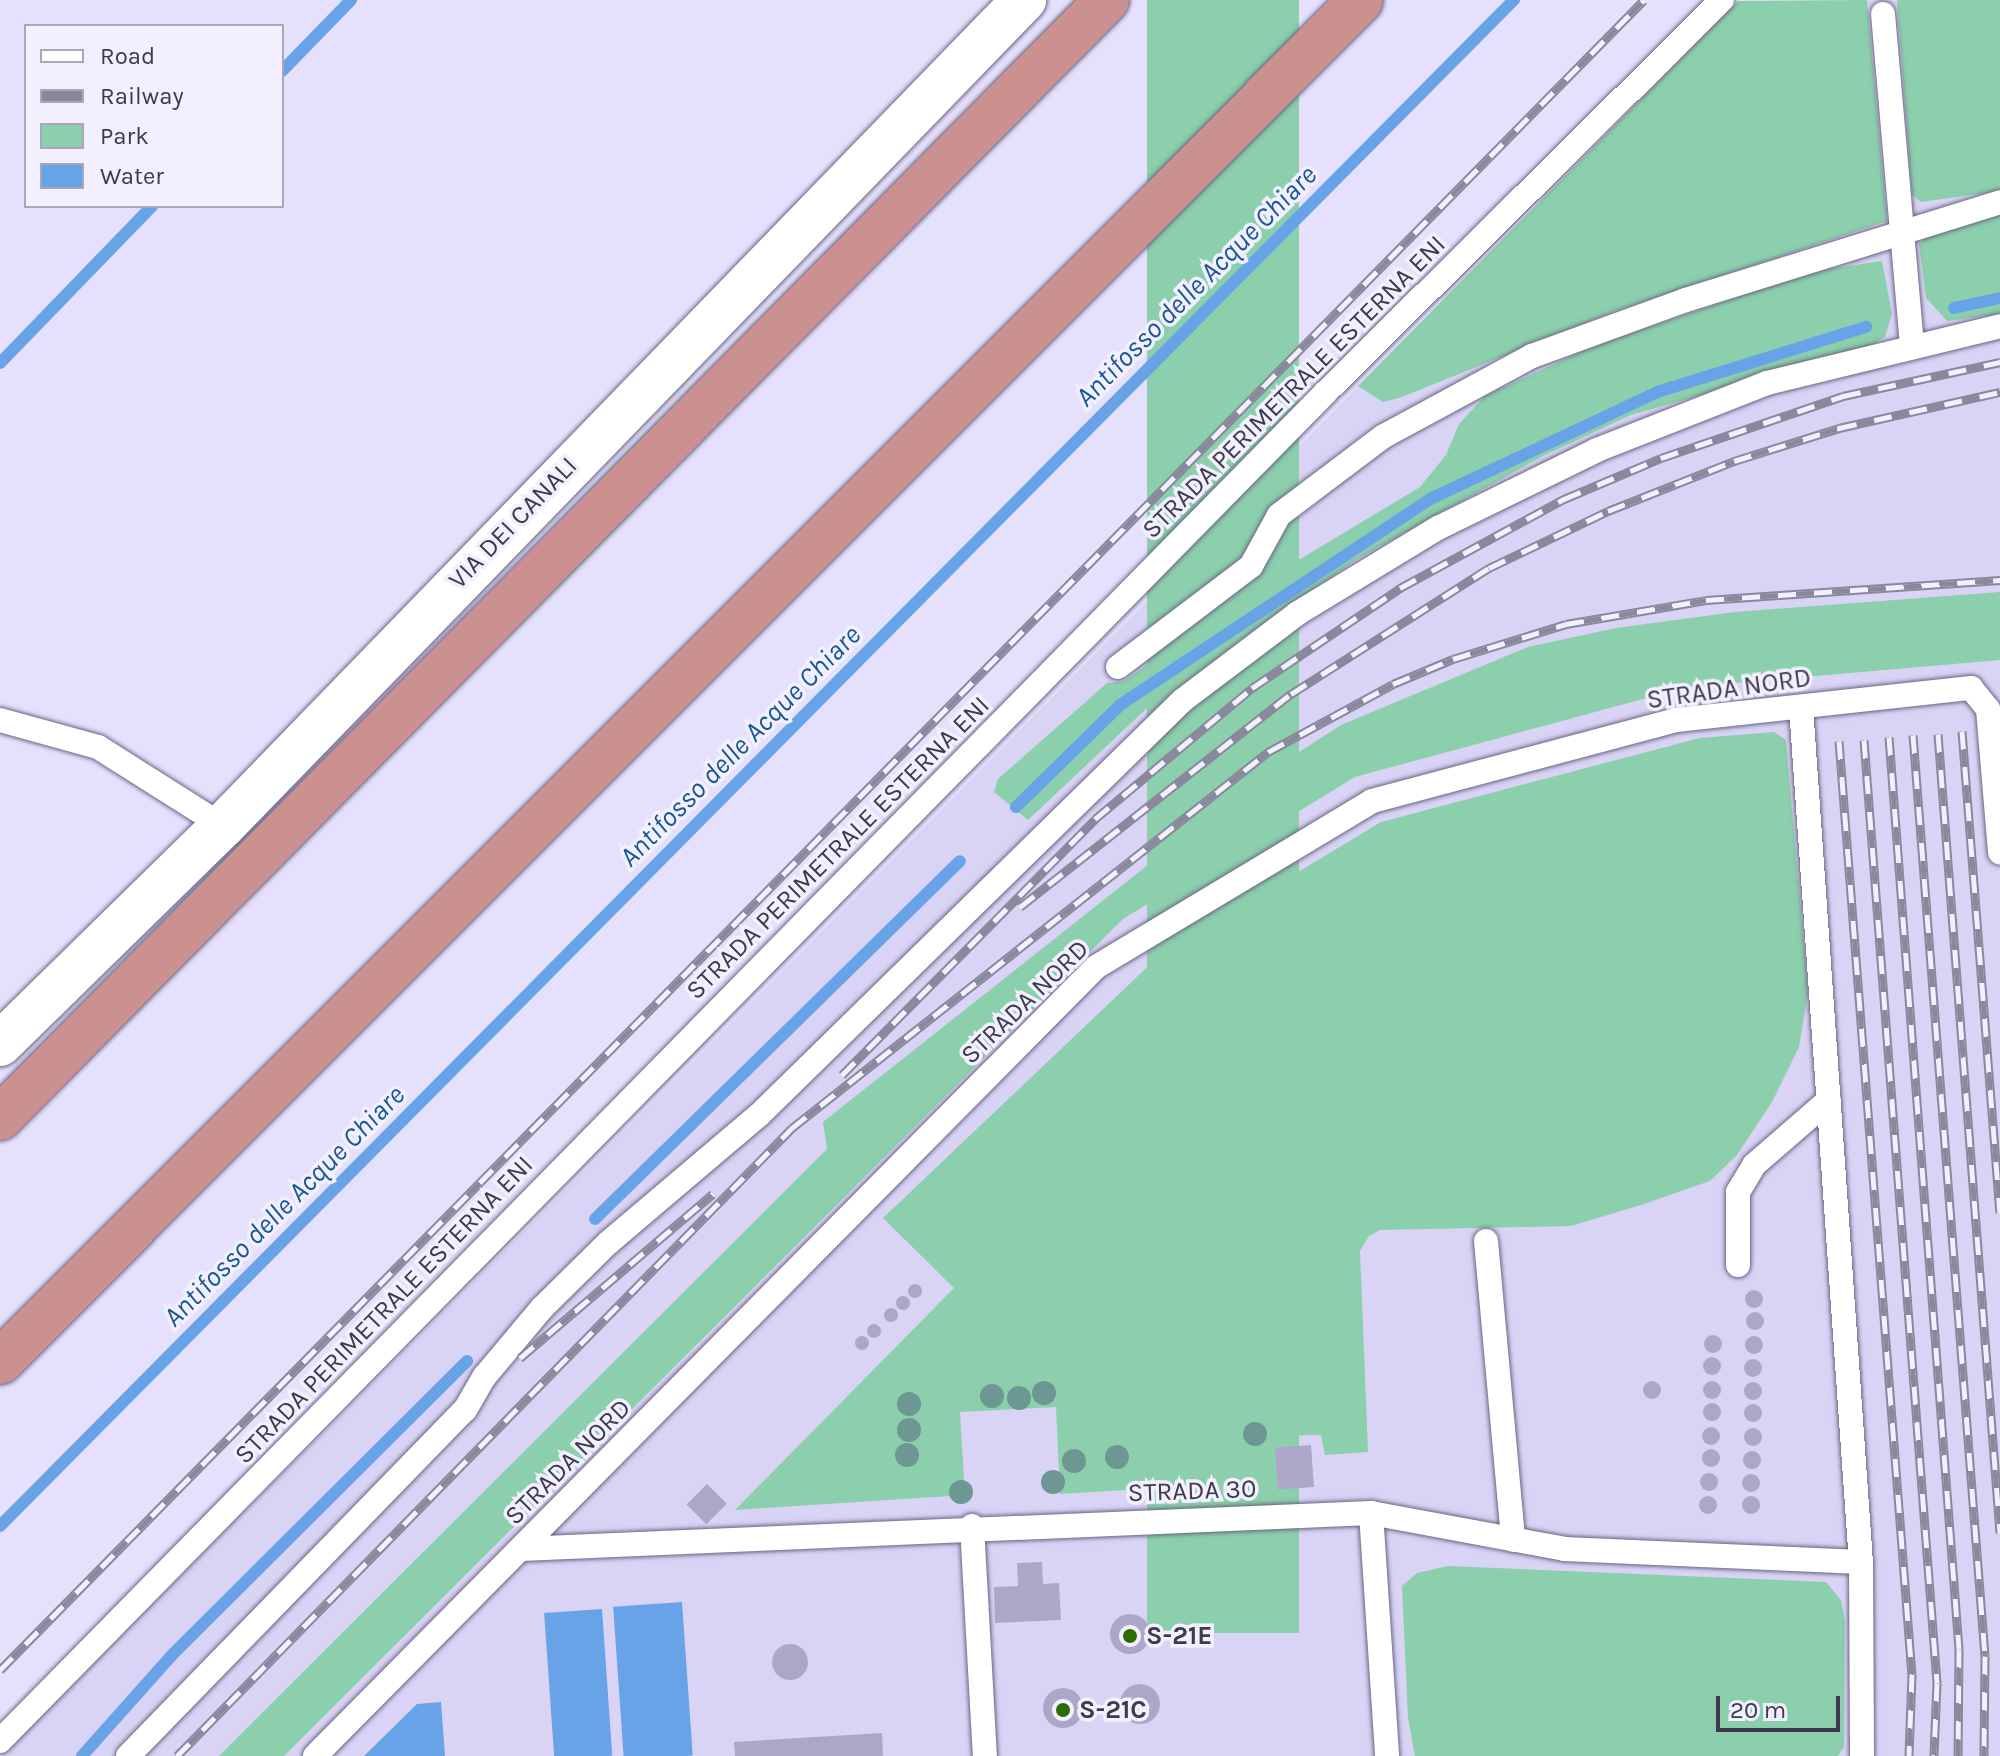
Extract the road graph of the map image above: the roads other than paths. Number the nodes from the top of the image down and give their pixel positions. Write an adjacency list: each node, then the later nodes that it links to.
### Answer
1 (1024, 0): 14 (street, VIA DEI CANALI)
2 (1107, 0): 18 (highway)
3 (1361, 0): 21 (highway)
4 (1722, 0): 27 (lane, STRADA PERIMETRALE ESTERNA ENI)
5 (1883, 14): 7 (lane)
6 (2000, 202): 7 (lane)
7 (1902, 234): 9 (lane); 10 (lane)
8 (2000, 326): 9 (lane)
9 (1912, 344): 28 (lane)
10 (1118, 667)
11 (1801, 707): 12 (lane, STRADA NORD); 17 (lane); 25 (lane, STRADA NORD)
12 (1994, 708): 15 (lane, STRADA NORD)
13 (0, 720): 14 (lane)
14 (223, 826): 16 (street, VIA DEI CANALI)
15 (2000, 852)
16 (0, 1044)
17 (1829, 1100): 20 (lane); 26 (lane)
18 (0, 1118)
19 (1486, 1241): 24 (lane)
20 (1738, 1265)
21 (0, 1362)
22 (1371, 1513): 23 (lane, STRADA 30); 24 (lane, STRADA 30); 31 (lane)
23 (972, 1526): 25 (lane, STRADA 30); 30 (lane)
24 (1513, 1540): 26 (lane, STRADA 30)
25 (521, 1549): 29 (lane, STRADA NORD)
26 (1861, 1562): 32 (lane)
27 (0, 1741)
28 (128, 1756)
29 (315, 1756)
30 (985, 1756)
31 (1387, 1756)
32 (1862, 1756)

